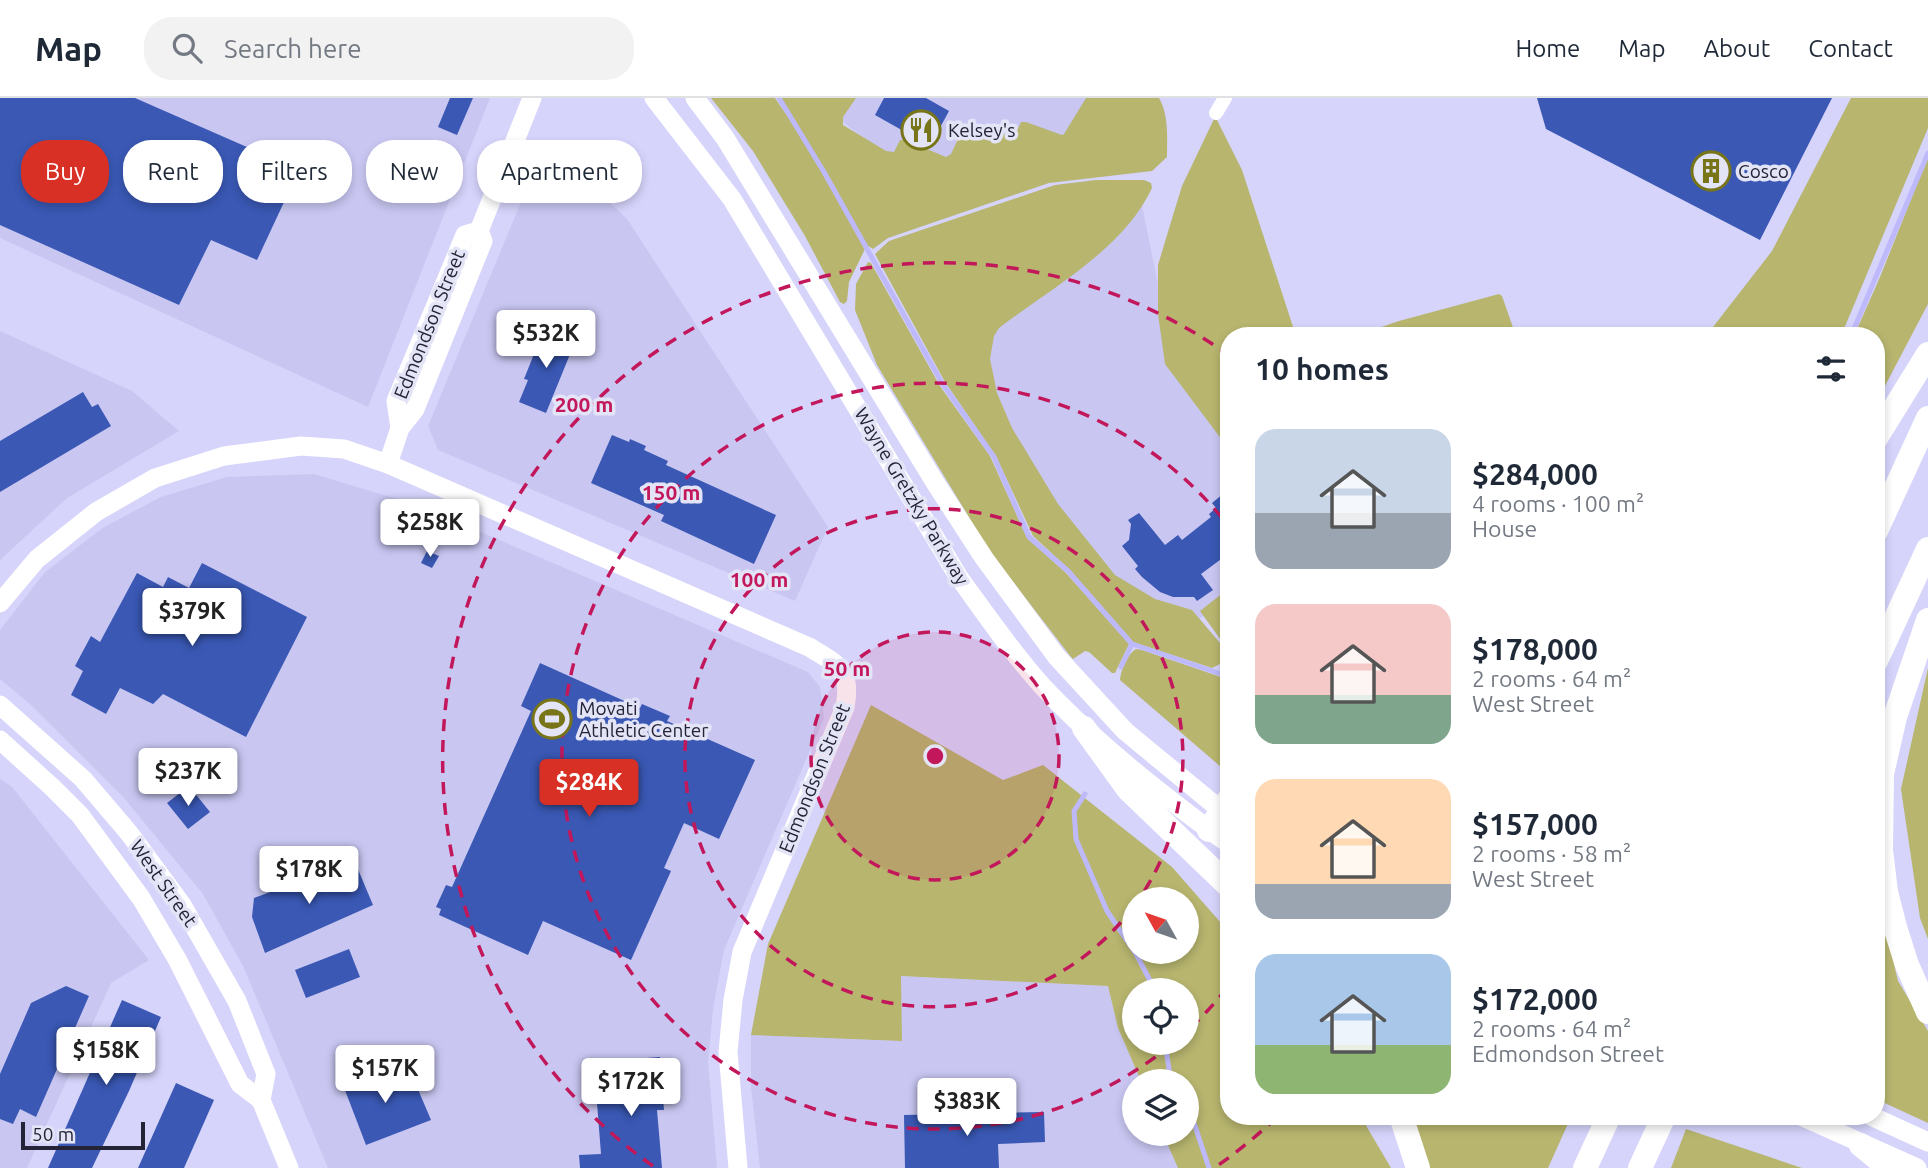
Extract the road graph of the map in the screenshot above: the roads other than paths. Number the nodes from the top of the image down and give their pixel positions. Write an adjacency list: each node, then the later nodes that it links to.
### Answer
1 (653, 98): 16 (main road, Wayne Gretzky Parkway)
2 (695, 98): 19 (main road, Wayne Gretzky Parkway)
3 (1225, 98): 5 (street)
4 (533, 99): 9 (main road, Edmondson Street)
5 (1216, 113)
6 (1928, 354): 8 (highway)
7 (1928, 418): 10 (highway)
8 (1885, 423)
9 (388, 464): 12 (main road, Edmondson Street); 34 (main road, Edmondson Street)
10 (1885, 511)
11 (1928, 549): 14 (highway)
12 (0, 603)
13 (1928, 620): 18 (highway)
14 (1885, 642)
15 (0, 705): 24 (main road, West Street)
16 (1084, 727): 20 (main road, Wayne Gretzky Parkway); 21 (highway)
17 (0, 740): 24 (main road, West Street)
18 (1885, 761)
19 (1220, 817)
20 (1220, 818)
21 (1220, 877)
22 (1885, 884): 23 (highway)
23 (1928, 1012)
24 (261, 1100): 33 (main road, West Street)
25 (1885, 1122): 30 (main road)
26 (1404, 1125): 35 (highway)
27 (1605, 1125): 36 (highway)
28 (1660, 1125): 32 (highway)
29 (1820, 1125): 31 (main road)
30 (1928, 1142)
31 (1861, 1144): 37 (highway); 38 (main road)
32 (1642, 1164)
33 (289, 1168)
34 (738, 1168)
35 (1418, 1168)
36 (1585, 1168)
37 (1889, 1168)
38 (1917, 1168)

